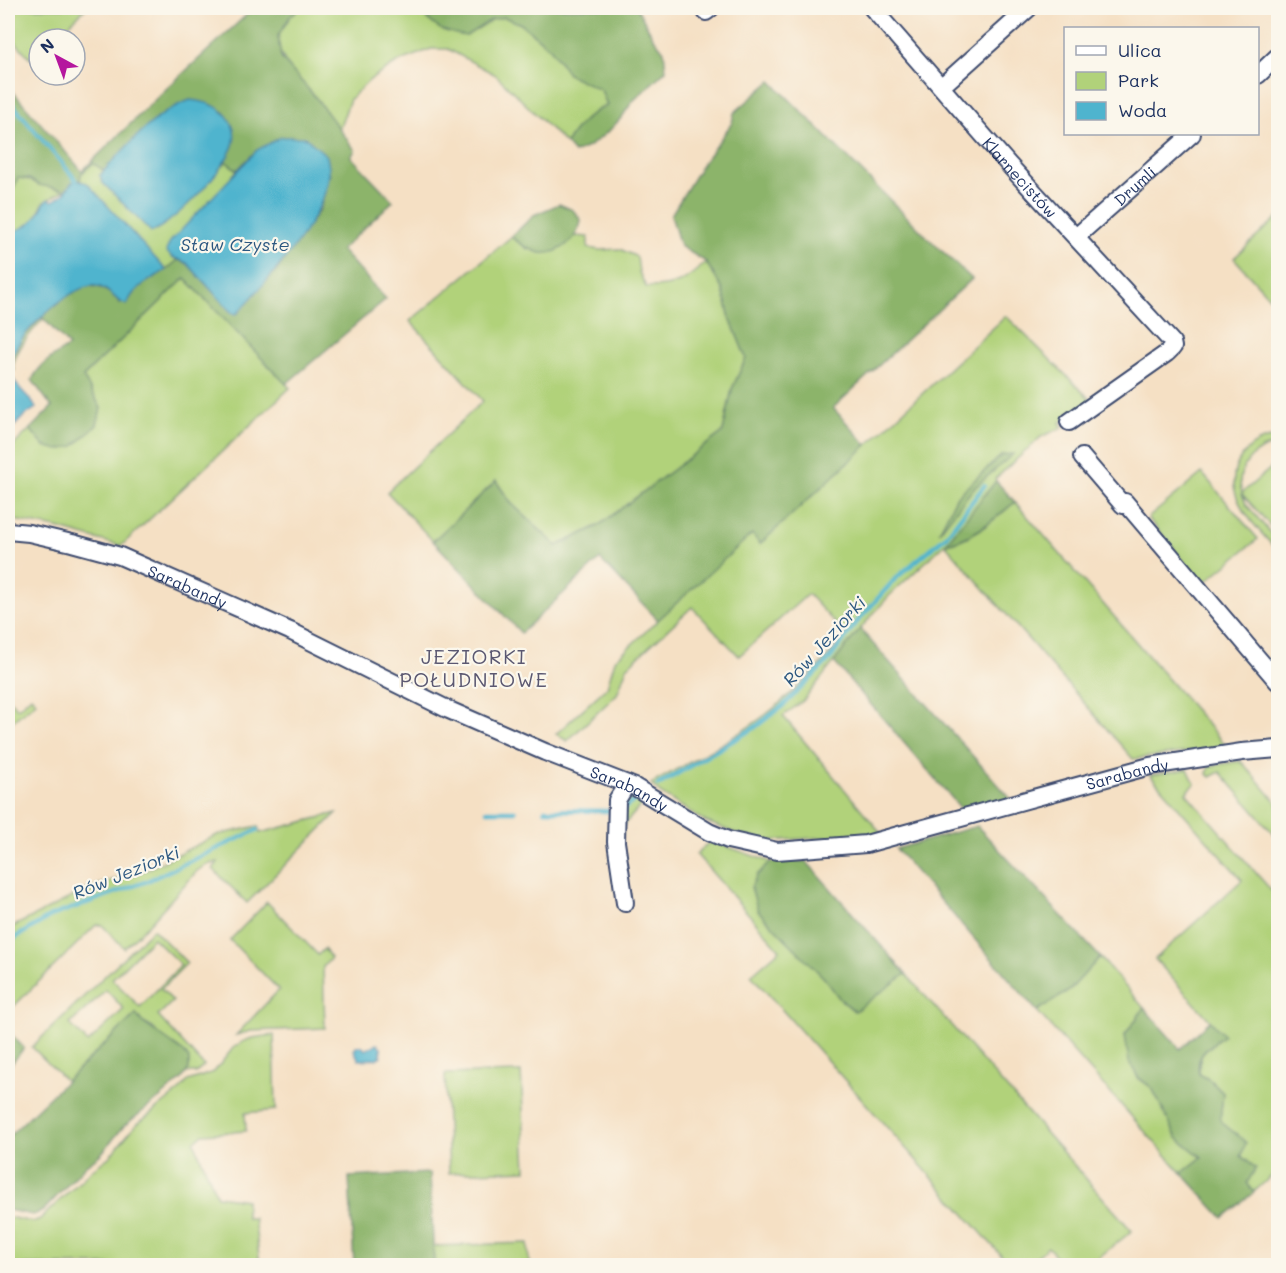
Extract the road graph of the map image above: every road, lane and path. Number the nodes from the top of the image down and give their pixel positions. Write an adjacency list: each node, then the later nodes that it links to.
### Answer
1 (872, 8): 5 (street, Klarnecistów)
2 (1029, 8): 5 (street)
3 (1278, 56): 4 (street)
4 (1259, 73)
5 (942, 86): 7 (street, Klarnecistów)
6 (1191, 135): 7 (street, Drumli)
7 (1076, 237): 8 (street, Klarnecistów)
8 (1069, 422)
9 (1082, 457): 11 (street)
10 (8, 531): 13 (street, Sarabandy)
11 (1278, 682)
12 (1278, 749): 13 (street, Sarabandy)
13 (627, 784): 14 (street)
14 (625, 903)

